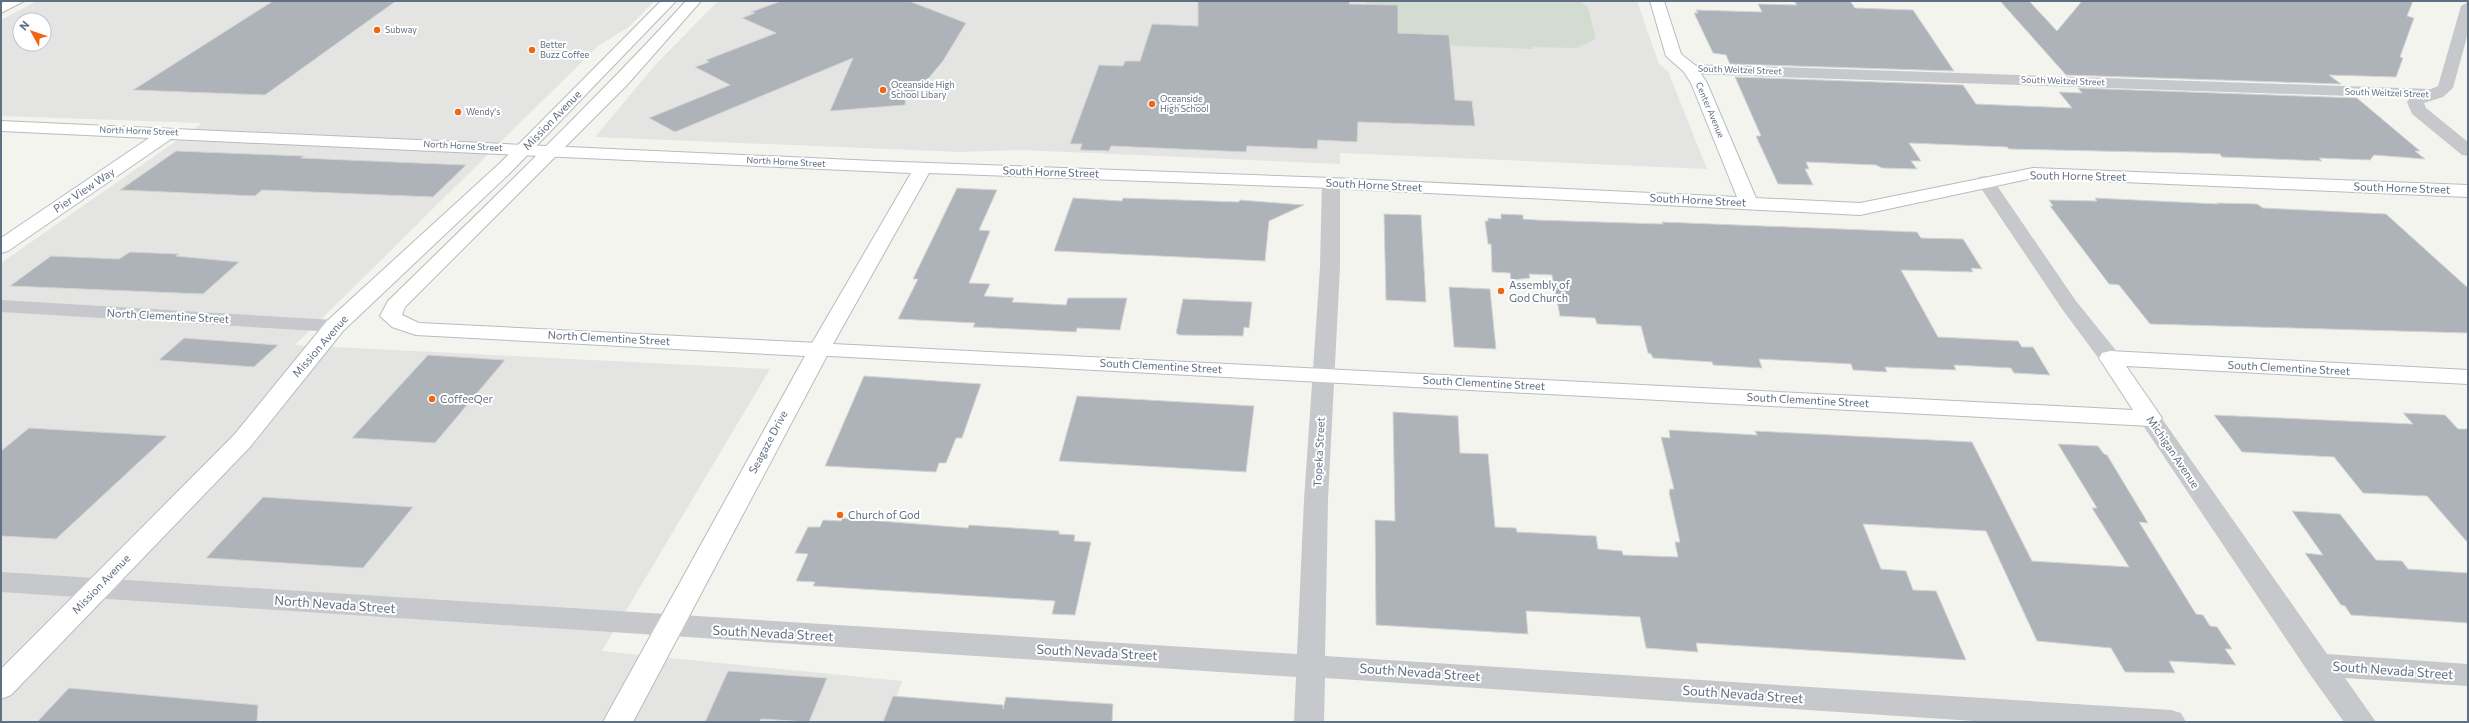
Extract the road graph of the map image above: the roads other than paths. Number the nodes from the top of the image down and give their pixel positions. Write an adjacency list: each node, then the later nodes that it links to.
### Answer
1 (17, 1): 7 (street)
2 (669, 1): 14 (street, Mission Avenue)
3 (684, 1): 8 (street)
4 (694, 1): 8 (street, Mission Avenue)
5 (1657, 1): 10 (street, Center Avenue)
6 (2468, 6): 9 (street)
7 (1, 10)
8 (665, 32): 15 (street, Mission Avenue)
9 (2462, 49): 11 (street)
10 (1690, 69): 11 (street, South Weitzel Street); 21 (street, Center Avenue)
11 (2437, 94): 16 (street)
12 (1, 126): 13 (street, North Horne Street)
13 (168, 133): 14 (street, North Horne Street); 22 (street, Pier View Way)
14 (524, 149): 15 (street, North Horne Street); 25 (street, Mission Avenue)
15 (554, 150): 17 (street, North Horne Street); 24 (street, Mission Avenue)
16 (2468, 151)
17 (924, 167): 19 (street, South Horne Street); 27 (street, Seagaze Drive)
18 (1985, 181): 20 (street, South Horne Street); 21 (street, South Horne Street); 28 (street, Michigan Avenue)
19 (1331, 183): 21 (street, South Horne Street); 29 (street, Topeka Street)
20 (2468, 190)
21 (1748, 202)
22 (1, 247)
23 (1, 306): 25 (street, North Clementine Street)
24 (399, 323): 26 (street, North Clementine Street)
25 (335, 326): 34 (street, Mission Avenue)
26 (782, 347): 27 (street, North Clementine Street); 31 (street)
27 (819, 350): 29 (street, South Clementine Street); 31 (street, Seagaze Drive)
28 (2110, 358): 30 (street, South Clementine Street); 32 (street, Michigan Avenue)
29 (1323, 374): 32 (street, South Clementine Street); 36 (street, Topeka Street)
30 (2468, 377)
31 (790, 401): 35 (street, Seagaze Drive)
32 (2150, 418): 37 (street, Michigan Avenue)
33 (1, 582): 34 (street, North Nevada Street)
34 (97, 588): 35 (street, North Nevada Street); 39 (street, Mission Avenue)
35 (669, 627): 36 (street, South Nevada Street); 40 (street, Seagaze Drive)
36 (1312, 665): 41 (street, Topeka Street); 42 (street, South Nevada Street)
37 (2319, 665): 38 (street, South Nevada Street); 43 (street, Michigan Avenue)
38 (2468, 675)
39 (1, 687)
40 (618, 722)
41 (1309, 722)
42 (2171, 722)
43 (2361, 722)

